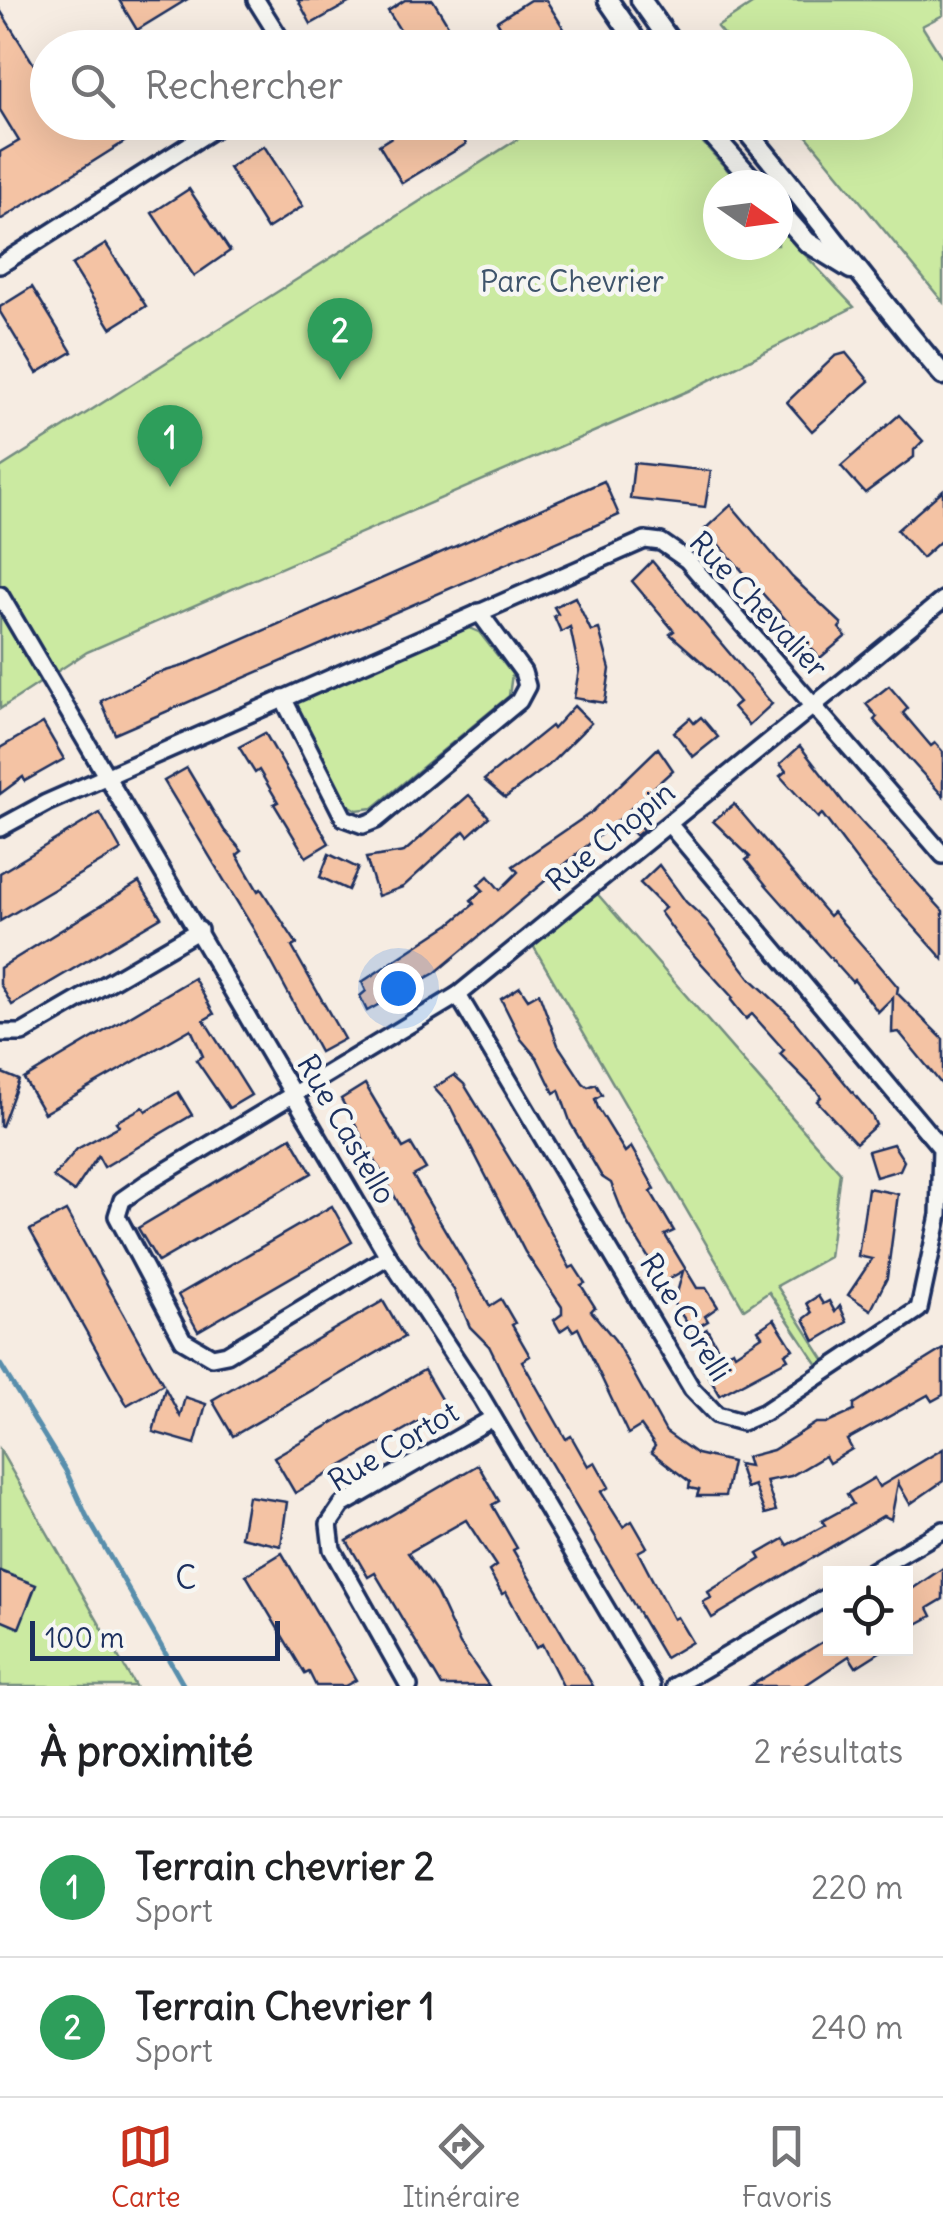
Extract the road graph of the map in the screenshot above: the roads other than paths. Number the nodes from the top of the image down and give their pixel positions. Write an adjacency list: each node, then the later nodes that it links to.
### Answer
1 (256, 0): 4 (street)
2 (608, 0): 5 (street)
3 (641, 0): 6 (street)
4 (275, 30)
5 (629, 30)
6 (662, 30)
7 (198, 140): 12 (street)
8 (717, 140): 10 (street)
9 (754, 140): 13 (street)
10 (743, 170)
11 (793, 226): 13 (street)
12 (0, 265)
13 (856, 272): 14 (street)
14 (943, 374)
15 (0, 595): 20 (street, Rue Castello)
16 (943, 600): 19 (street, Rue Chopin)
17 (479, 612): 18 (street, Rue Chevalier); 18 (street); 19 (street, Rue Chevalier)
18 (283, 698): 20 (street, Rue Chevalier)
19 (815, 705): 21 (street, Rue Chopin); 23 (street, Rue Chevalier)
20 (108, 776): 22 (street, Rue Chevalier); 24 (street, Rue Castello)
21 (668, 824): 25 (street, Rue Chopin); 28 (street, Rue Corelli)
22 (0, 828)
23 (943, 855)
24 (199, 930): 26 (street); 27 (street, Rue Castello)
25 (458, 995): 27 (street, Rue Chopin); 29 (street, Rue Corelli)
26 (0, 1033)
27 (294, 1090): 30 (street, Rue Castello); 30 (street, Rue Chopin)
28 (941, 1216): 29 (street, Rue Corelli)
29 (937, 1253)
30 (388, 1256): 31 (street, Rue Castello)
31 (493, 1418): 35 (street, Rue Cortot); 36 (street, Rue Castello)
32 (943, 1530): 33 (street)
33 (882, 1566)
34 (823, 1599): 37 (street)
35 (410, 1686)
36 (652, 1686)
37 (674, 1686)

